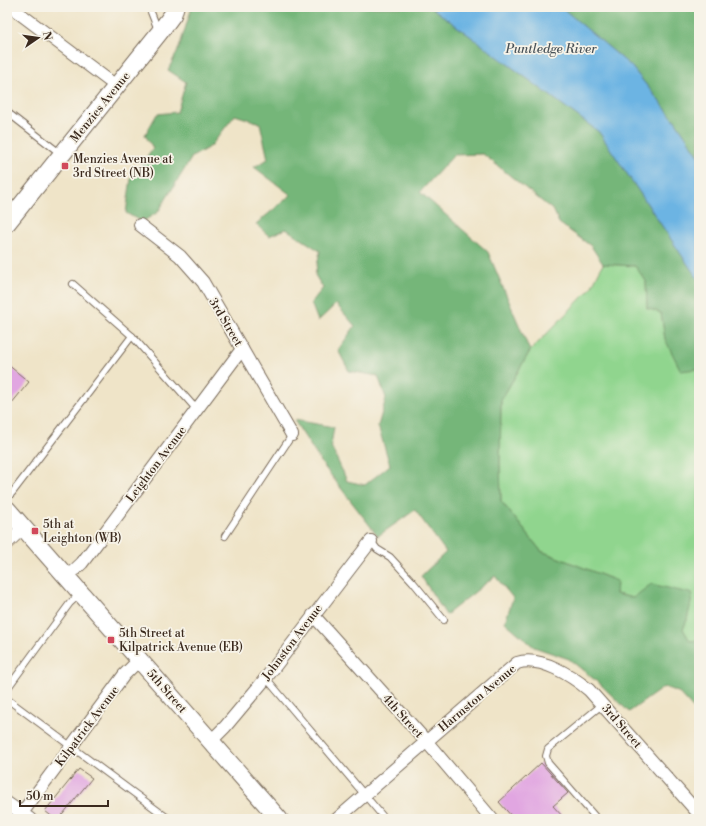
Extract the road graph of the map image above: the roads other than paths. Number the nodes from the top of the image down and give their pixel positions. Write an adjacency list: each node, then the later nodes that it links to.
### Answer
1 (11, 7): 5 (street)
2 (149, 7): 4 (lane)
3 (175, 7): 4 (street, Menzies Avenue)
4 (159, 33): 5 (street, Menzies Avenue)
5 (116, 86): 7 (street, Menzies Avenue)
6 (7, 112): 7 (lane)
7 (62, 154): 8 (street, Menzies Avenue)
8 (8, 221)
9 (140, 225): 12 (street, 3rd Street)
10 (73, 284): 11 (lane)
11 (132, 336): 13 (lane); 15 (lane)
12 (242, 349): 13 (street, Leighton Avenue); 14 (street, 3rd Street)
13 (197, 410): 21 (street, Leighton Avenue)
14 (292, 435): 18 (lane)
15 (7, 498)
16 (7, 509): 17 (street, 5th Street)
17 (23, 528): 20 (street); 21 (street, 5th Street)
18 (225, 536)
19 (371, 541): 23 (street, Johnston Avenue); 24 (lane)
20 (7, 543)
21 (67, 577): 22 (street, 5th Street)
22 (82, 593): 25 (street, 5th Street); 28 (lane)
23 (313, 615): 27 (street, Johnston Avenue); 32 (street, 4th Street)
24 (444, 620)
25 (139, 660): 31 (street, 5th Street); 33 (street, Kilpatrick Avenue)
26 (529, 660): 30 (street, 3rd Street); 32 (street, Harmston Avenue)
27 (266, 678): 31 (street, Johnston Avenue); 34 (lane)
28 (7, 689)
29 (7, 698): 33 (lane)
30 (603, 704): 36 (street, 3rd Street); 43 (lane)
31 (210, 741): 39 (street, 5th Street)
32 (426, 741): 34 (street, Harmston Avenue); 42 (street, 4th Street)
33 (71, 747): 37 (street, Kilpatrick Avenue); 38 (lane)
34 (364, 795): 40 (street, Harmston Avenue); 41 (lane)
35 (7, 803): 37 (street)
36 (699, 814)
37 (26, 816)
38 (169, 819)
39 (279, 819)
40 (337, 819)
41 (385, 819)
42 (492, 819)
43 (597, 819)

